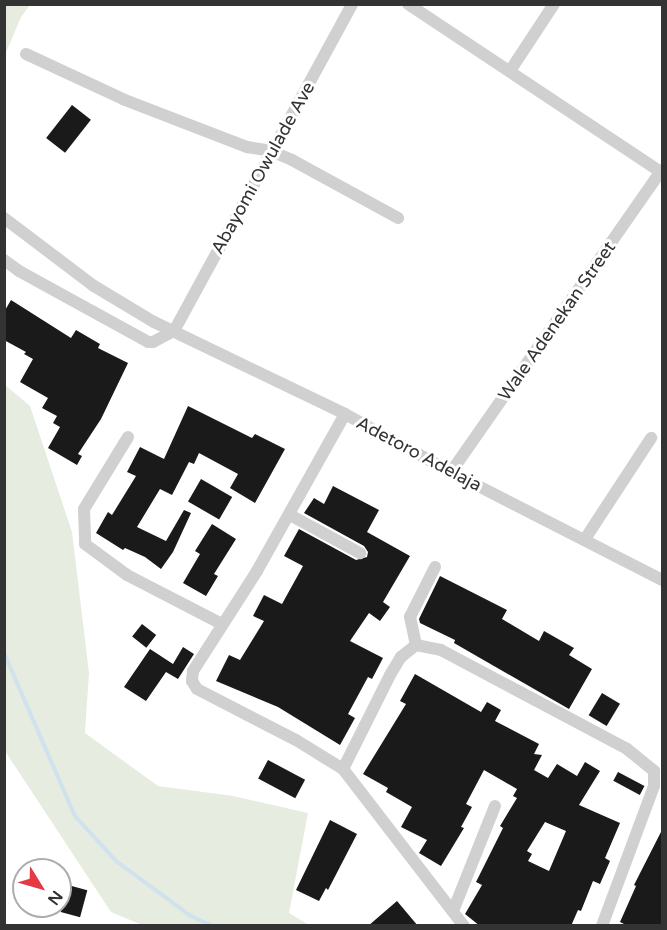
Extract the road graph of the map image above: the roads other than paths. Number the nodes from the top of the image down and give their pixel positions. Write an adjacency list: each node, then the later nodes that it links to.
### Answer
1 (352, 4): 6 (street, Abayomi Owulade Ave)
2 (408, 4): 5 (street)
3 (554, 4): 5 (street)
4 (26, 54): 6 (street)
5 (510, 71): 7 (street)
6 (271, 151): 9 (street); 11 (street, Abayomi Owulade Ave)
7 (662, 171): 15 (street, Wale Adenekan Street)
8 (5, 218): 11 (street, Adetoro Adelaja)
9 (398, 218)
10 (4, 260): 11 (street)
11 (174, 332): 12 (street, Adetoro Adelaja)
12 (345, 414): 15 (street, Adetoro Adelaja); 16 (street)
13 (128, 437): 21 (street)
14 (651, 438): 17 (street)
15 (451, 472): 17 (street, Adetoro Adelaja)
16 (290, 515): 18 (street); 21 (street)
17 (585, 539): 20 (street, Adetoro Adelaja)
18 (360, 553)
19 (435, 567): 22 (street)
20 (663, 580)
21 (222, 624): 23 (street)
22 (416, 645): 23 (street); 27 (street)
23 (343, 769): 25 (street)
24 (495, 806): 25 (street)
25 (453, 911): 26 (street)
26 (464, 926)
27 (602, 926)

